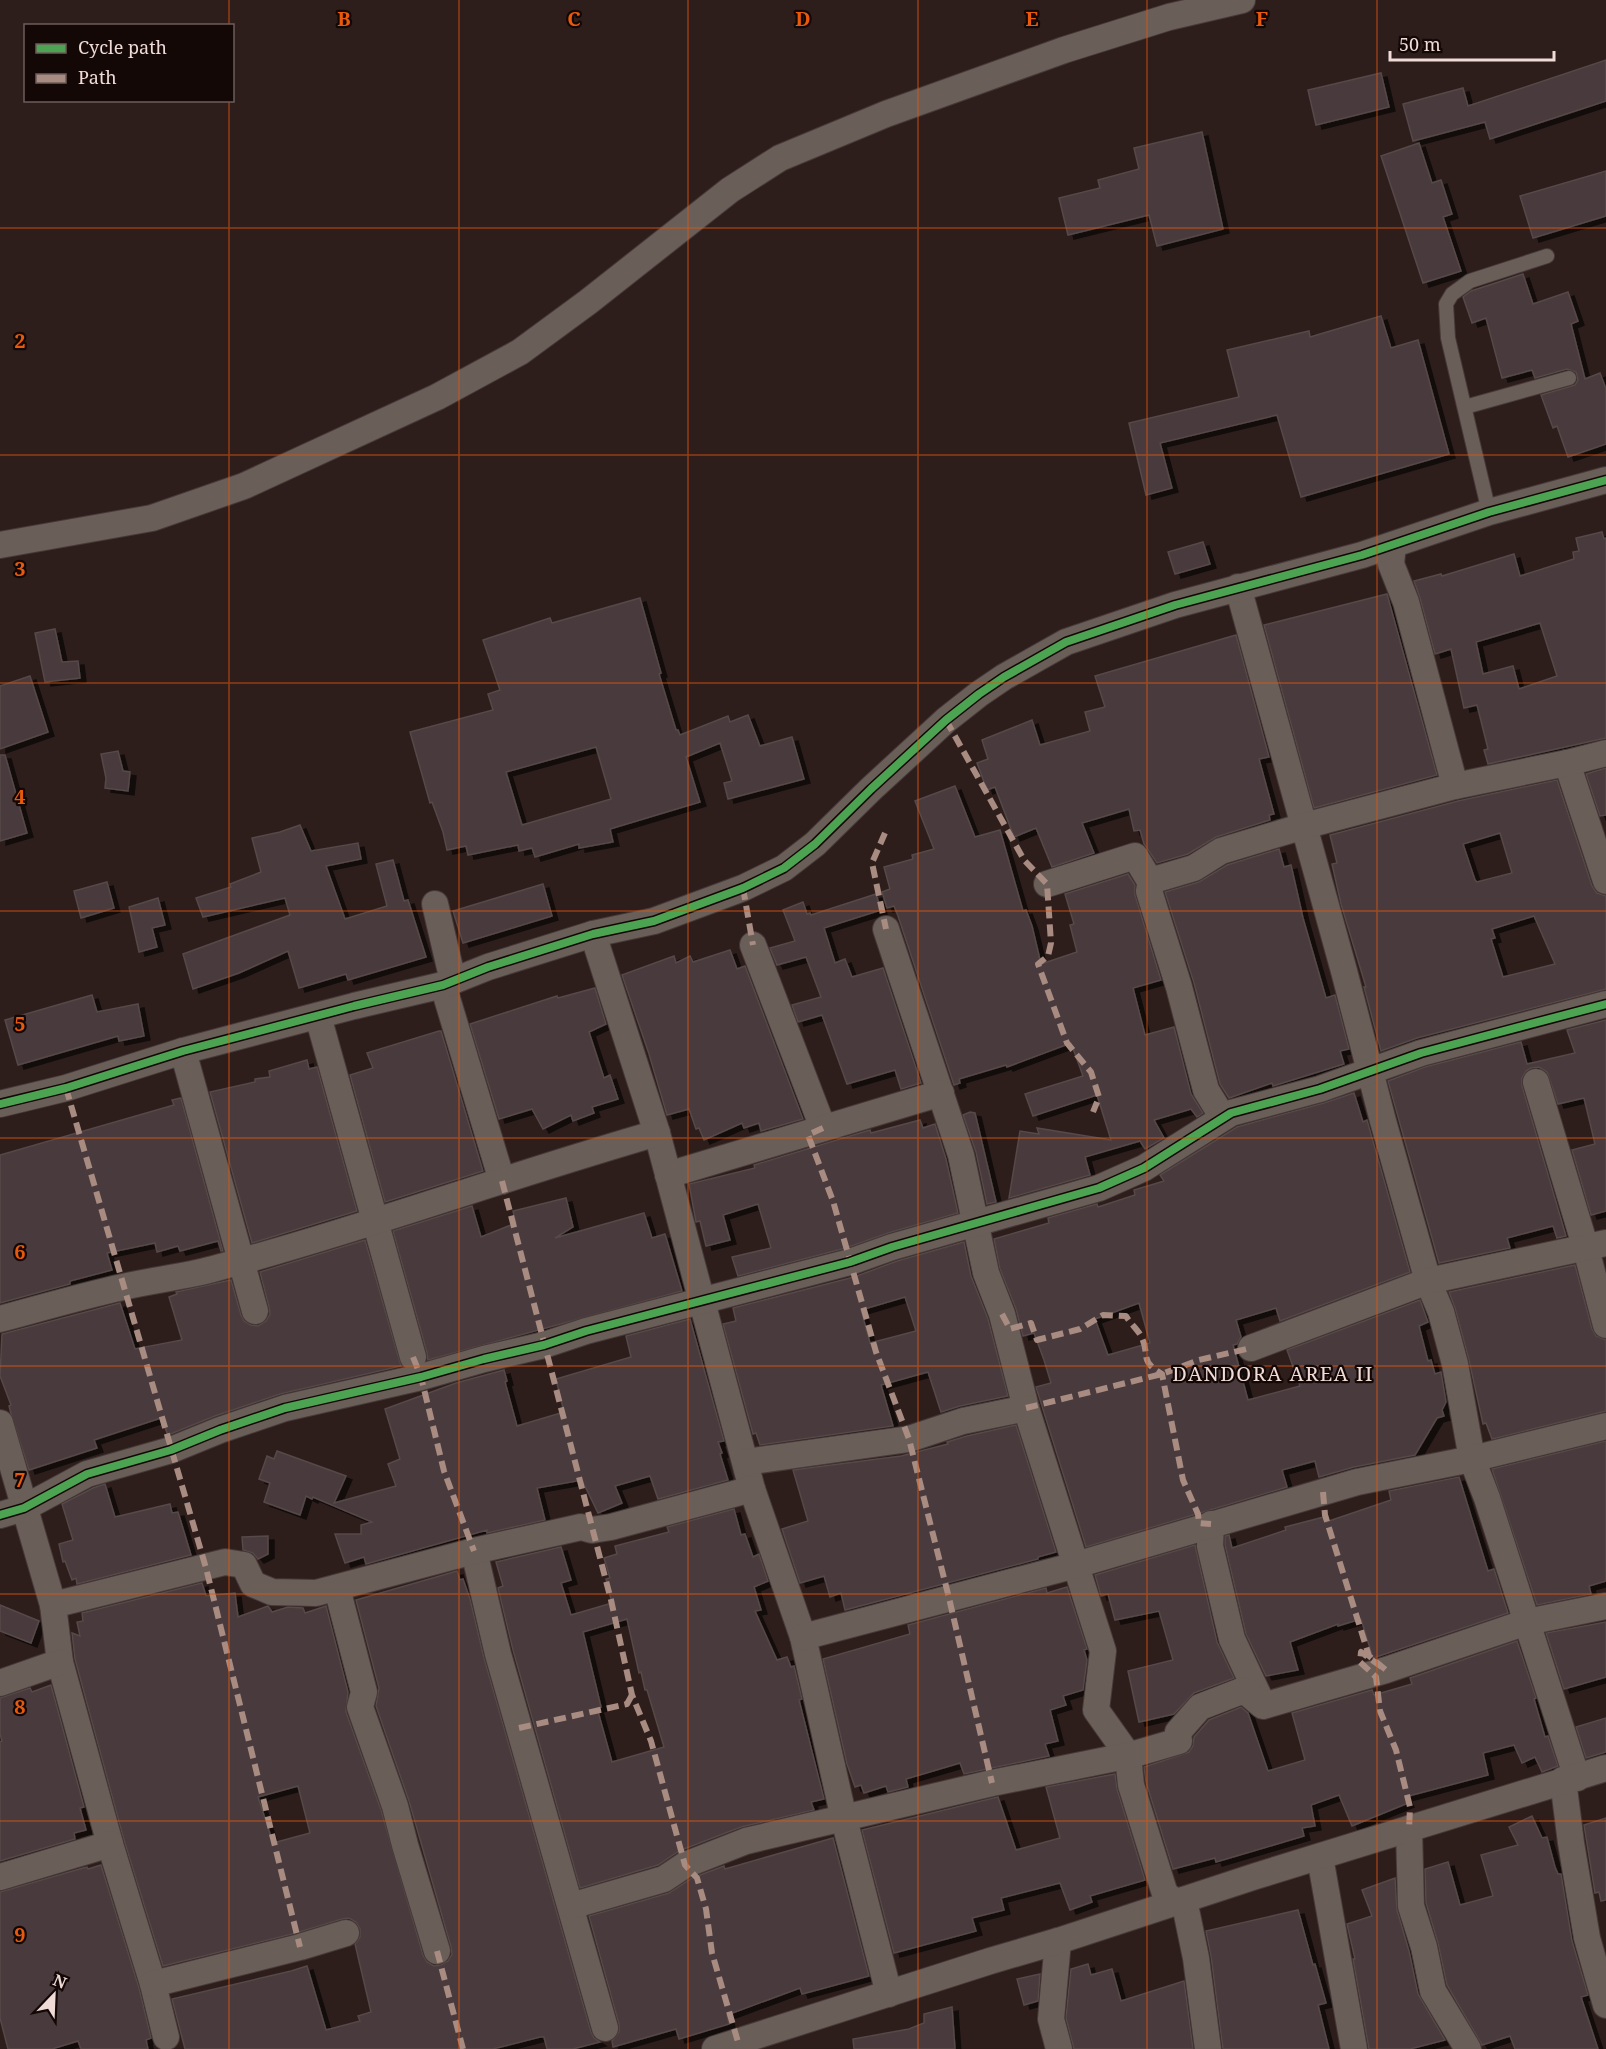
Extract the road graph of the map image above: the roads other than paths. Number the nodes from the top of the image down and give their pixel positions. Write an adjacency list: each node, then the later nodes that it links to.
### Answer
1 (1242, 0): 7 (street)
2 (1547, 256): 4 (lane)
3 (1569, 378): 4 (lane)
4 (1465, 407): 6 (lane)
5 (1606, 480): 6 (street)
6 (1489, 512): 8 (street)
7 (0, 545)
8 (1393, 545): 9 (street); 12 (street)
9 (1238, 587): 13 (street); 19 (street)
10 (1606, 753): 11 (street)
11 (1567, 763): 12 (street); 15 (street)
12 (1455, 786): 13 (street)
13 (1304, 826): 14 (street); 25 (street)
14 (1151, 881): 16 (street); 29 (street)
15 (1606, 881)
16 (1047, 884)
17 (435, 904): 21 (street)
18 (886, 929): 27 (street)
19 (593, 934): 21 (street); 31 (street)
20 (753, 945): 30 (street)
21 (448, 983): 23 (street); 33 (street)
22 (1606, 1004): 25 (street)
23 (318, 1016): 24 (street); 34 (street)
24 (183, 1051): 28 (street); 37 (street)
25 (1370, 1072): 35 (street); 38 (street)
26 (1536, 1082): 36 (street)
27 (941, 1094): 30 (street); 35 (street)
28 (0, 1104)
29 (1217, 1108)
30 (823, 1128): 32 (street)
31 (657, 1133): 32 (street); 33 (street)
32 (668, 1175): 39 (street)
33 (502, 1181): 34 (street)
34 (375, 1221): 37 (street); 44 (street)
35 (976, 1225): 39 (street); 45 (street)
36 (1596, 1246): 38 (street); 42 (street)
37 (243, 1260): 40 (street); 41 (street)
38 (1428, 1281): 43 (street); 48 (street)
39 (702, 1301): 49 (street); 51 (street)
40 (255, 1311)
41 (0, 1319)
42 (1606, 1325)
43 (1251, 1348)
44 (413, 1358)
45 (1026, 1408): 49 (street); 54 (street)
46 (0, 1423): 51 (street)
47 (1606, 1426): 48 (street)
48 (1472, 1459): 52 (street); 58 (street)
49 (746, 1462): 50 (street)
50 (752, 1489): 53 (street); 59 (street)
51 (12, 1512): 56 (street)
52 (1211, 1524): 54 (street); 62 (street)
53 (474, 1551): 55 (street); 72 (street)
54 (1076, 1565): 59 (street); 63 (street)
55 (337, 1588): 56 (street); 75 (street)
56 (53, 1605): 60 (street)
57 (1606, 1606): 58 (street)
58 (1527, 1622): 62 (street); 65 (street)
59 (803, 1637): 66 (street)
60 (60, 1662): 61 (street); 68 (street)
61 (0, 1683)
62 (1263, 1706): 63 (street)
63 (1128, 1755): 66 (street); 71 (street)
64 (1606, 1768): 65 (street)
65 (1570, 1779): 67 (street); 78 (street)
66 (844, 1819): 72 (street); 77 (street)
67 (1409, 1829): 69 (street); 85 (street)
68 (110, 1844): 70 (street); 76 (street)
69 (1320, 1857): 71 (street); 84 (street)
70 (0, 1877)
71 (1180, 1901): 74 (street); 83 (street)
72 (570, 1906): 79 (street)
73 (346, 1932): 76 (street)
74 (1058, 1941): 77 (street); 82 (street)
75 (437, 1952)
76 (153, 1984): 80 (street)
77 (889, 1994): 81 (street)
78 (1606, 2005)
79 (605, 2028)
80 (166, 2037)
81 (715, 2049)
82 (1059, 2049)
83 (1208, 2049)
84 (1354, 2049)
85 (1468, 2049)

